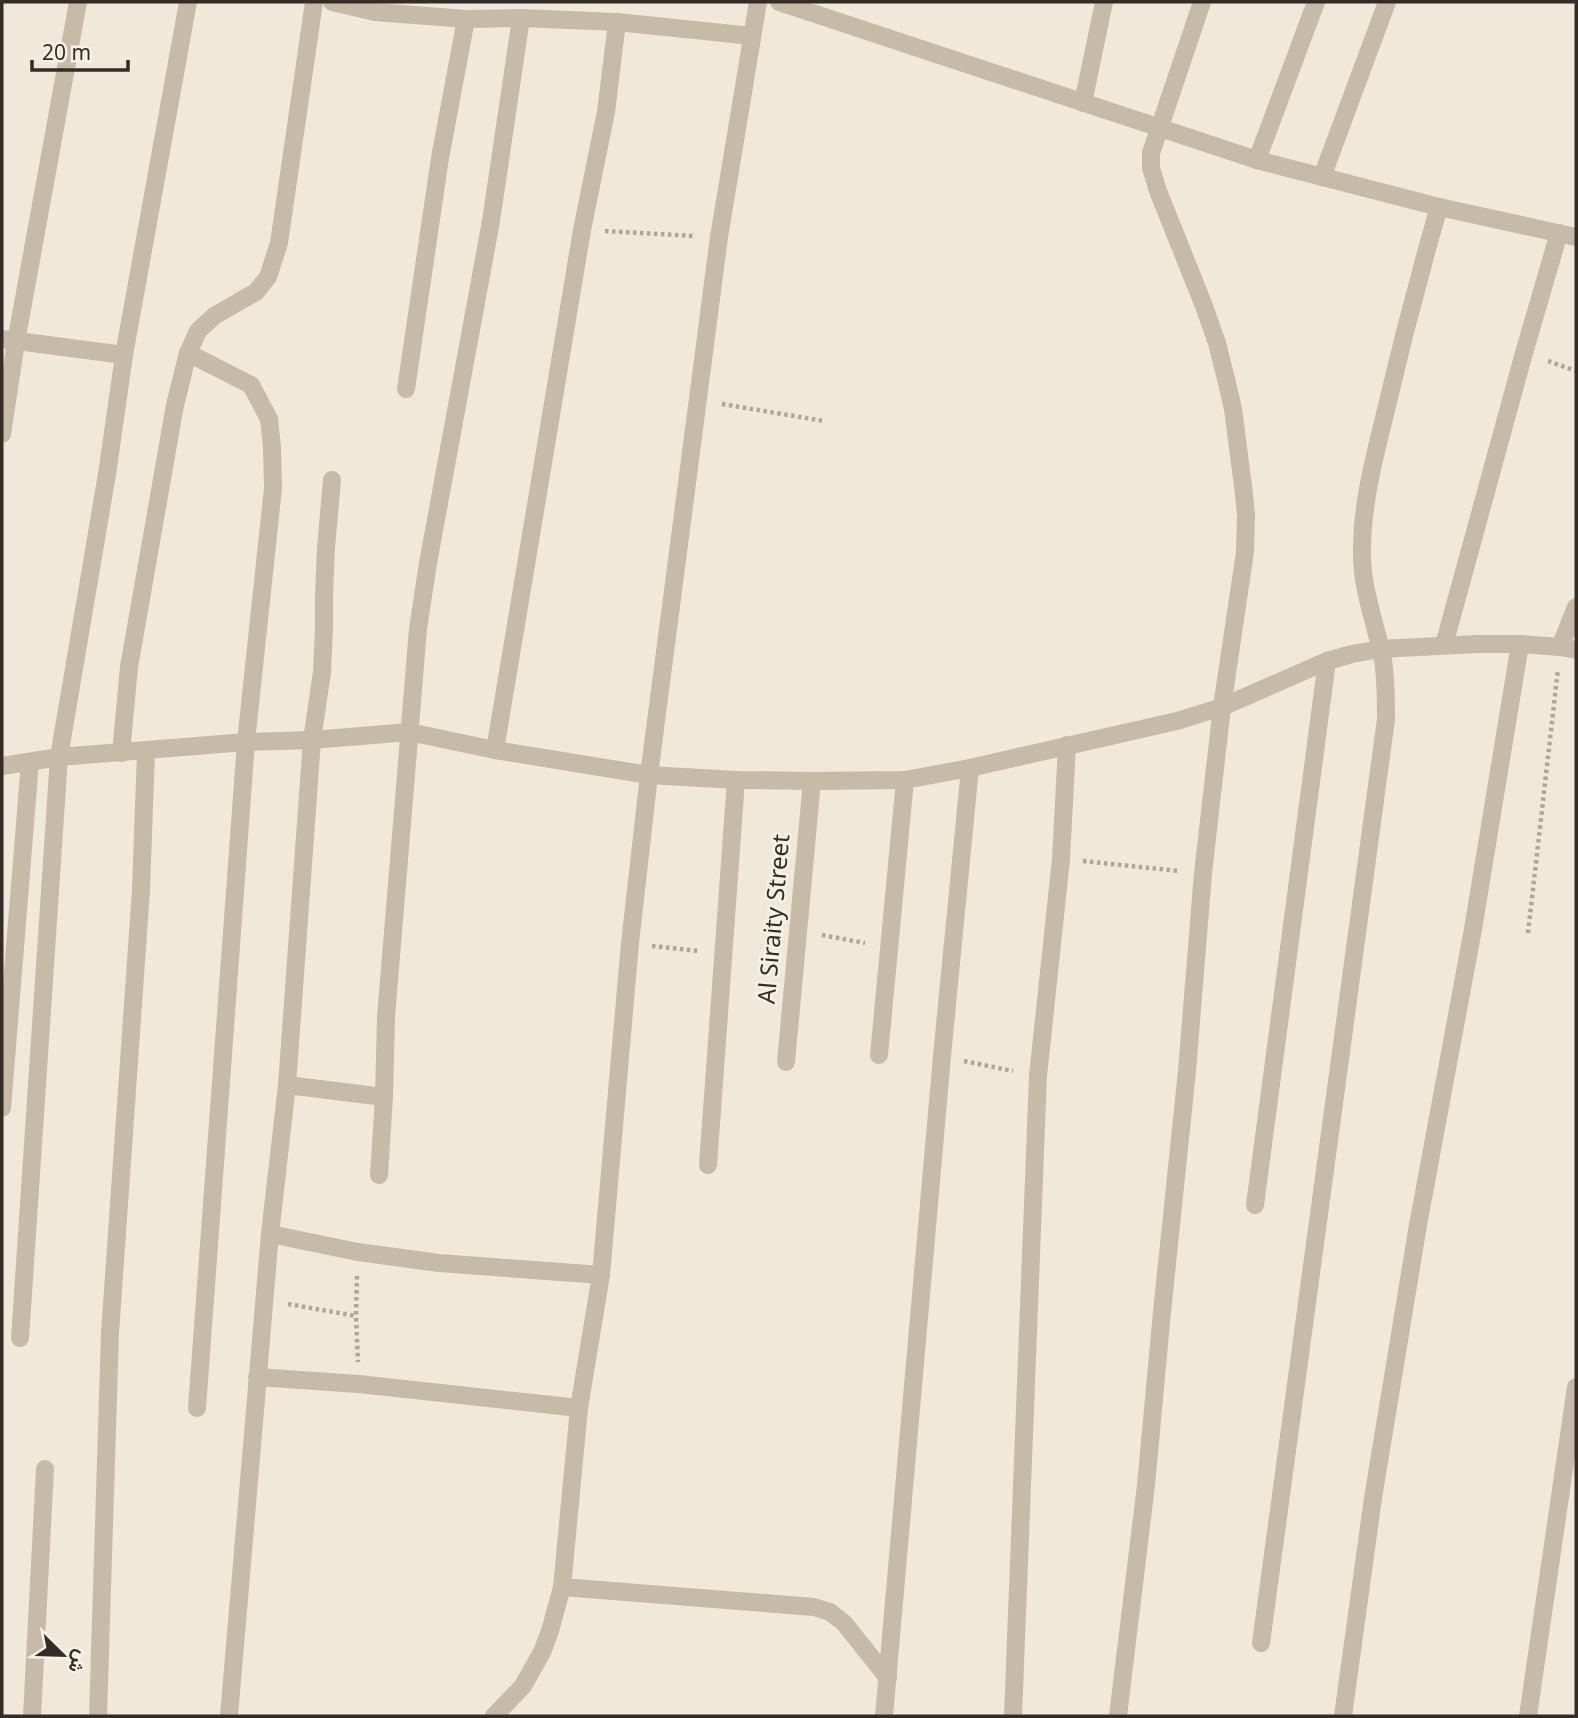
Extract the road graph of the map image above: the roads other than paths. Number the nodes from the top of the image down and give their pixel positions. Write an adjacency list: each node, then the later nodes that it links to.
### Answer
1 (78, 2): 21 (street)
2 (188, 2): 23 (street)
3 (314, 2): 22 (street)
4 (332, 2): 12 (street)
5 (758, 2): 14 (street)
6 (779, 2): 15 (street)
7 (1104, 2): 15 (street)
8 (1202, 2): 16 (street)
9 (1316, 2): 17 (street)
10 (1387, 2): 18 (street)
11 (521, 18): 12 (street); 13 (street); 34 (street)
12 (466, 19): 24 (street)
13 (617, 22): 14 (street); 38 (street)
14 (752, 36): 45 (street)
15 (1083, 103): 16 (street)
16 (1159, 127): 17 (street); 33 (street)
17 (1257, 160): 18 (street)
18 (1322, 177): 19 (street)
19 (1438, 207): 20 (street); 31 (street)
20 (1568, 235): 29 (street)
21 (9, 341): 23 (street); 25 (street)
22 (188, 353): 36 (street); 40 (street)
23 (124, 355): 41 (street)
24 (406, 389)
25 (2, 434)
26 (331, 480): 35 (street)
27 (1576, 607): 30 (street)
28 (1520, 644): 29 (street); 30 (street); 75 (street)
29 (1444, 645): 31 (street)
30 (1568, 648)
31 (1380, 649): 32 (street); 66 (street)
32 (1327, 661): 33 (street); 56 (street)
33 (1222, 706): 37 (street); 74 (street)
34 (409, 732): 35 (street); 38 (street); 52 (street)
35 (312, 740): 36 (street); 51 (street)
36 (246, 743): 39 (street); 62 (street)
37 (1068, 745): 44 (street); 73 (street)
38 (495, 750): 45 (street)
39 (146, 751): 40 (street); 69 (street)
40 (121, 753): 41 (street)
41 (59, 757): 42 (street); 59 (street)
42 (30, 762): 43 (street); 53 (street)
43 (2, 766)
44 (970, 768): 47 (street); 67 (street)
45 (649, 775): 46 (street); 58 (street)
46 (736, 780): 48 (street); 54 (street)
47 (905, 780): 48 (street); 49 (street)
48 (812, 781): 50 (street, Al Siraity Street)
49 (880, 1055)
50 (786, 1062)
51 (287, 1085): 52 (street); 57 (street)
52 (384, 1097): 55 (street)
53 (2, 1108)
54 (708, 1166)
55 (379, 1175)
56 (1255, 1205)
57 (270, 1234): 58 (street); 60 (street)
58 (601, 1275): 63 (street)
59 (20, 1338)
60 (257, 1377): 63 (street); 70 (street)
61 (1576, 1387): 76 (street)
62 (197, 1408)
63 (579, 1408): 65 (street)
64 (45, 1469): 68 (street)
65 (562, 1587): 67 (street); 71 (street)
66 (1261, 1643)
67 (888, 1678): 72 (street)
68 (32, 1716)
69 (98, 1716)
70 (229, 1716)
71 (494, 1716)
72 (884, 1716)
73 (1013, 1716)
74 (1118, 1716)
75 (1343, 1716)
76 (1528, 1716)

